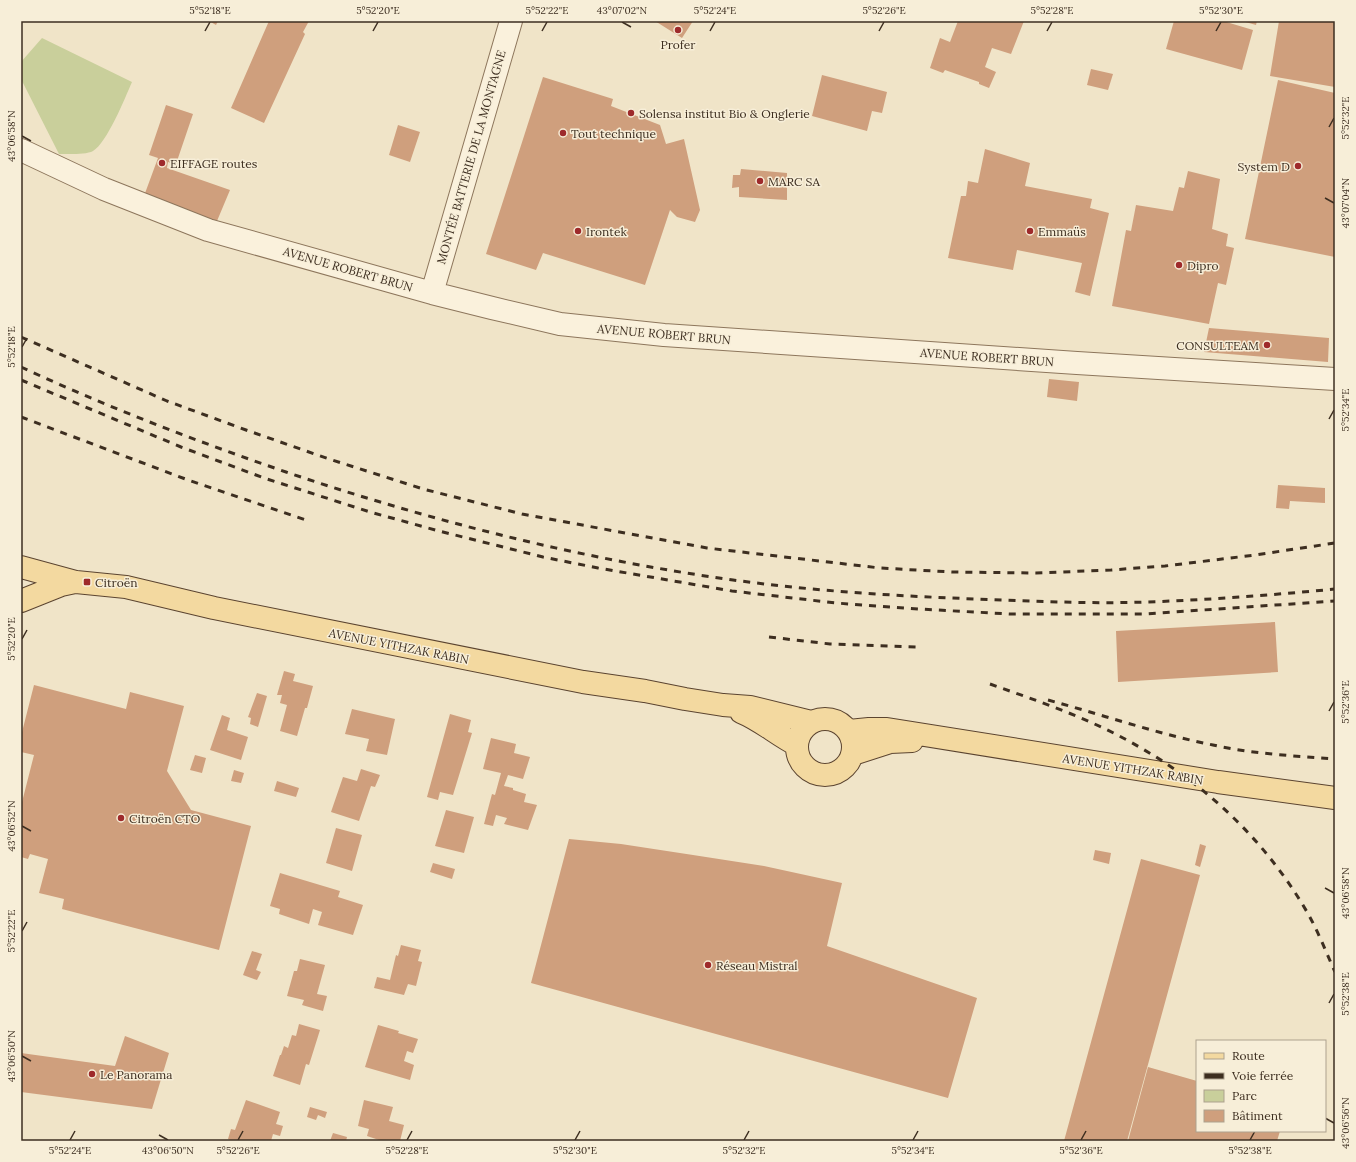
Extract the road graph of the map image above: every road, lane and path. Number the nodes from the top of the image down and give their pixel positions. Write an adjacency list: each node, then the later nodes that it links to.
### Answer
1 (511, 21): 3 (street, MONTÉE BATTERIE DE LA MONTAGNE)
2 (21, 150): 3 (street, AVENUE ROBERT BRUN)
3 (432, 292): 4 (street, AVENUE ROBERT BRUN)
4 (1335, 379)
5 (21, 568): 6 (main road, AVENUE YITHZAK RABIN)
6 (76, 582): 7 (main road, AVENUE YITHZAK RABIN); 8 (main road, AVENUE YITHZAK RABIN)
7 (21, 601)
8 (724, 705): 9 (main road); 12 (main road)
9 (811, 722): 10 (main road); 12 (main road)
10 (848, 731): 11 (main road, AVENUE YITHZAK RABIN); 13 (main road)
11 (932, 737): 13 (main road); 14 (main road, AVENUE YITHZAK RABIN)
12 (797, 745): 13 (main road)
13 (853, 754)
14 (1335, 798)

